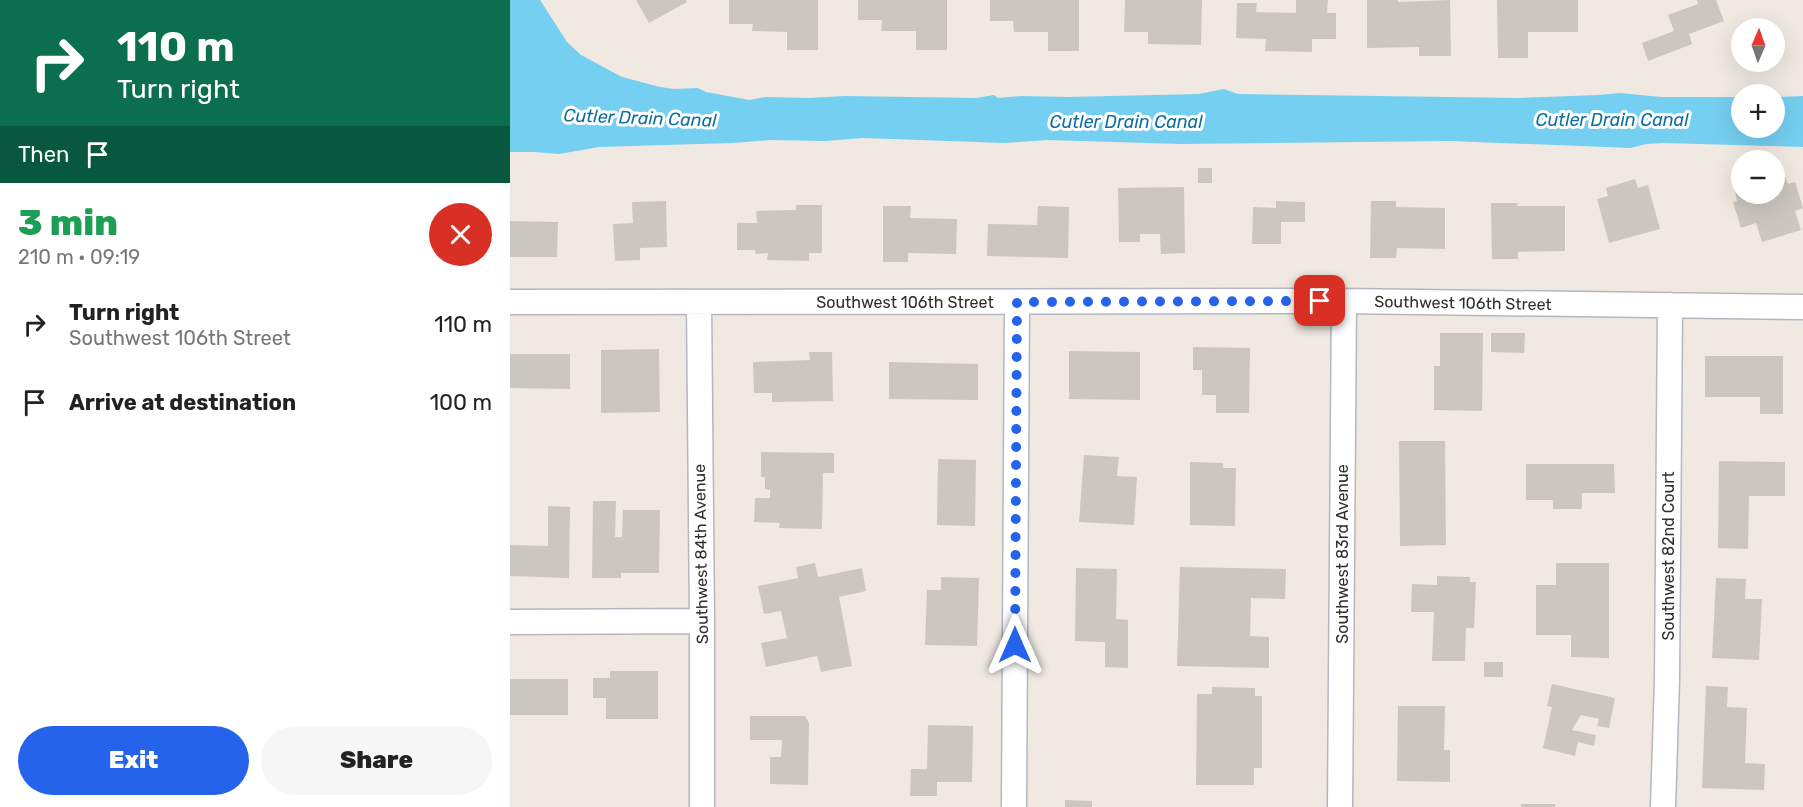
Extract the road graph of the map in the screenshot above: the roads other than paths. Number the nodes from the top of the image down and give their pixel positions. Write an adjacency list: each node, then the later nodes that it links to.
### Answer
1 (1344, 301): 4 (street, Southwest 106th Street); 5 (street, Southwest 106th Street); 11 (street, Southwest 83rd Avenue)
2 (510, 302): 3 (street, Southwest 106th Street)
3 (699, 302): 4 (street, Southwest 106th Street); 7 (street, Southwest 84th Avenue)
4 (1017, 302): 10 (street)
5 (1670, 305): 6 (street, Southwest 106th Street); 12 (street, Southwest 82nd Court)
6 (1803, 307)
7 (702, 621): 8 (street); 9 (street, Southwest 84th Avenue)
8 (510, 622)
9 (702, 807)
10 (1014, 807)
11 (1340, 807)
12 (1663, 807)

